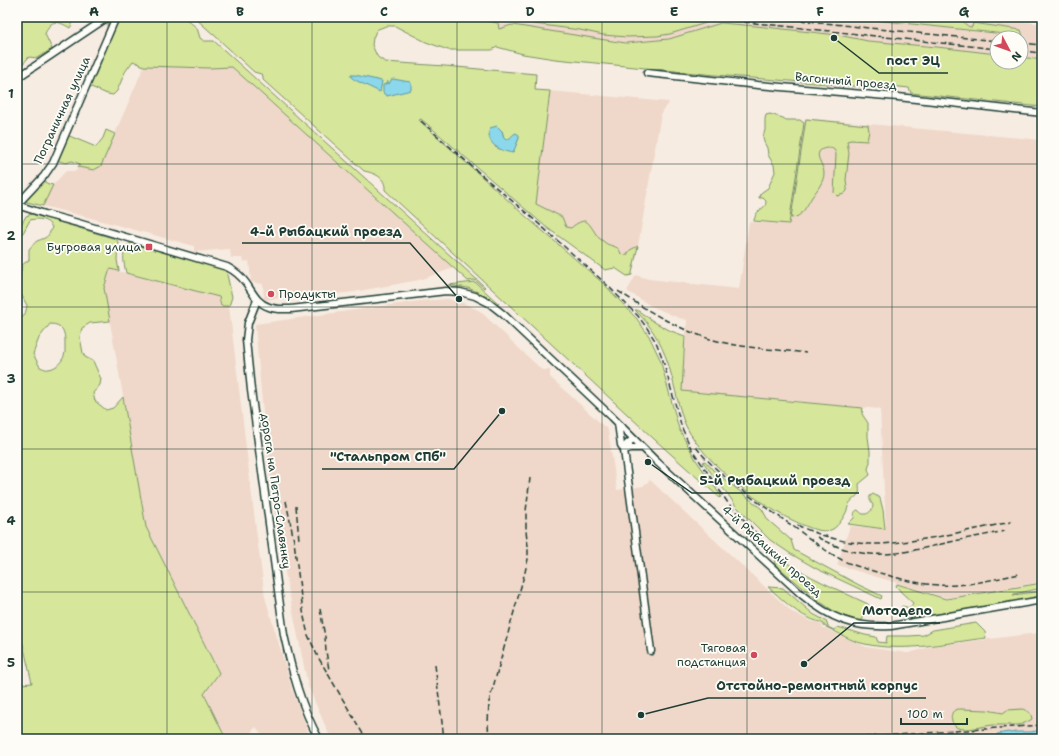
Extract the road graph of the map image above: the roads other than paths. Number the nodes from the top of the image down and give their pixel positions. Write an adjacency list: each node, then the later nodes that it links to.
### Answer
1 (108, 17): 4 (street)
2 (116, 17): 6 (street, Пограничная улица)
3 (647, 73): 5 (street, Вагонный проезд)
4 (17, 78)
5 (1042, 113)
6 (17, 205): 7 (street)
7 (257, 300): 8 (street, 4-й Рыбацкий проезд); 14 (street, дорога на Петро-Славянку)
8 (618, 423): 9 (street, 4-й Рыбацкий проезд); 11 (street)
9 (633, 439): 10 (street, 4-й Рыбацкий проезд); 11 (street)
10 (642, 448): 11 (street); 12 (street, 4-й Рыбацкий проезд)
11 (624, 450): 13 (street)
12 (1042, 600)
13 (651, 651)
14 (319, 739)

